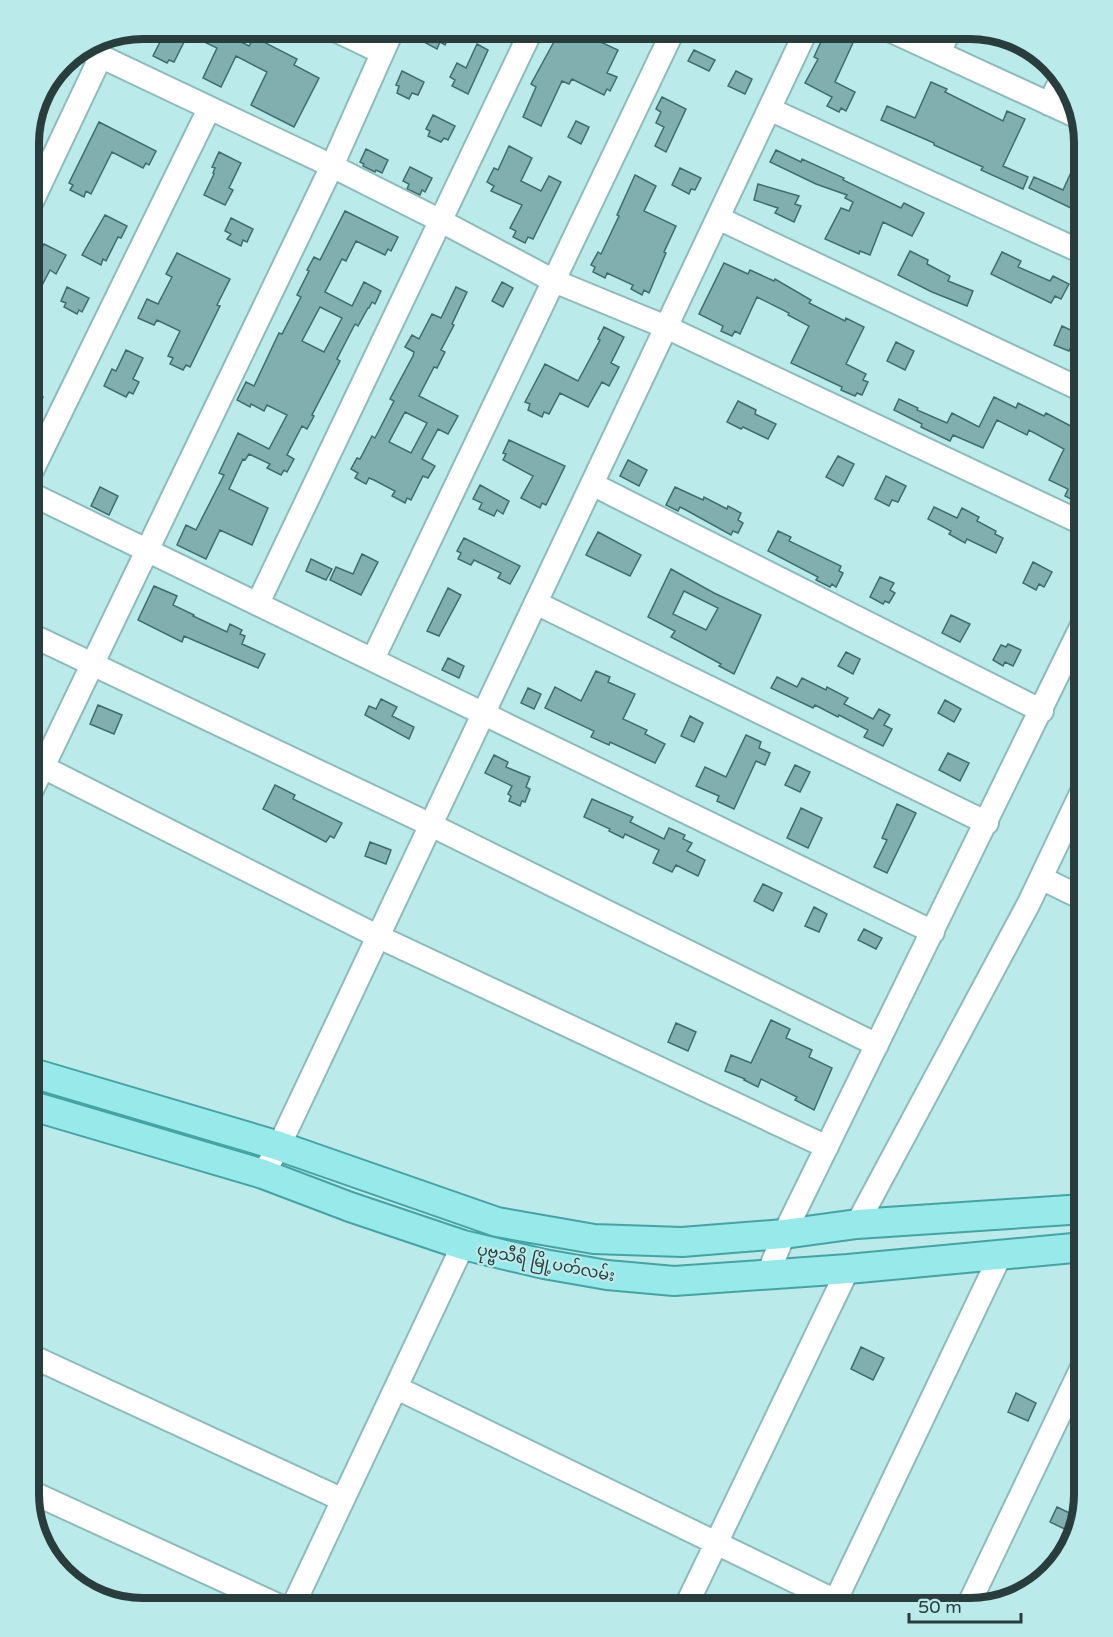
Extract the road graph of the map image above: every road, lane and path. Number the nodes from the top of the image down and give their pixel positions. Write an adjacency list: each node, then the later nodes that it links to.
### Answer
1 (355, 39): 9 (street)
2 (388, 39): 9 (street)
3 (527, 39): 19 (street)
4 (669, 39): 21 (street)
5 (802, 39): 14 (street)
6 (909, 39): 10 (street)
7 (945, 39): 10 (street)
8 (92, 52): 13 (street); 17 (street)
9 (381, 52): 16 (street)
10 (939, 53): 12 (street)
11 (1058, 87): 12 (street)
12 (1049, 104): 15 (street)
13 (209, 109): 16 (street); 24 (street)
14 (769, 109): 18 (street); 20 (street)
15 (1069, 113)
16 (332, 166): 19 (street); 28 (street)
17 (39, 183)
18 (718, 218): 22 (street); 23 (street)
19 (441, 221): 21 (street); 29 (street)
20 (1074, 248)
21 (554, 280): 22 (street); 33 (street)
22 (666, 327): 25 (street); 27 (street)
23 (1074, 386)
24 (39, 457)
25 (592, 484): 30 (street); 35 (street)
26 (39, 498): 28 (street)
27 (1074, 519)
28 (147, 550): 29 (street); 34 (street)
29 (258, 603): 33 (street)
30 (536, 603): 36 (street); 40 (street)
31 (39, 639): 34 (street)
32 (1074, 648): 35 (street)
33 (373, 659): 36 (street)
34 (93, 664): 37 (street); 41 (street)
35 (1042, 711): 40 (street)
36 (484, 713): 41 (street); 44 (street)
37 (39, 758)
38 (39, 765): 45 (street)
39 (1074, 808): 42 (street)
40 (987, 823): 44 (street)
41 (431, 825): 45 (street); 46 (street)
42 (1041, 878): 43 (street); 53 (street)
43 (1074, 894)
44 (933, 932): 46 (street)
45 (379, 937): 49 (street); 50 (street)
46 (877, 1045): 50 (street)
47 (39, 1075): 49 (main road, ပုဗ္ဗသီရိ မြို့ပတ်လမ်း)
48 (39, 1108): 51 (main road, ပုဗ္ဗသီရိ မြို့ပတ်လမ်း)
49 (279, 1146): 51 (street); 54 (main road, ပုဗ္ဗသီရိ မြို့ပတ်လမ်း)
50 (827, 1147): 54 (street)
51 (263, 1174): 55 (main road, ပုဗ္ဗသီရိ မြို့ပတ်လမ်း)
52 (1074, 1210): 53 (main road, ပုဗ္ဗသီရိ မြို့ပတ်လမ်း)
53 (857, 1224): 54 (main road, ပုဗ္ဗသီရိ မြို့ပတ်လမ်း)
54 (784, 1234): 59 (street)
55 (463, 1245): 59 (main road, ပုဗ္ဗသီရိ မြို့ပတ်လမ်း); 62 (street)
56 (1074, 1249): 57 (main road, ပုဗ္ဗသီရိ မြို့ပတ်လမ်း)
57 (1000, 1254): 58 (main road, ပုဗ္ဗသီရိ မြို့ပတ်လမ်း); 70 (street)
58 (848, 1269): 59 (main road, ပုဗ္ဗသီရိ မြို့ပတ်လမ်း); 65 (street)
59 (768, 1274)
60 (39, 1360): 64 (street)
61 (1074, 1384): 71 (street)
62 (397, 1388): 64 (street); 65 (street)
63 (39, 1496): 66 (street)
64 (343, 1500): 67 (street)
65 (715, 1544): 68 (street); 69 (street)
66 (262, 1598)
67 (297, 1598)
68 (690, 1598)
69 (823, 1598)
70 (843, 1598)
71 (972, 1598)

